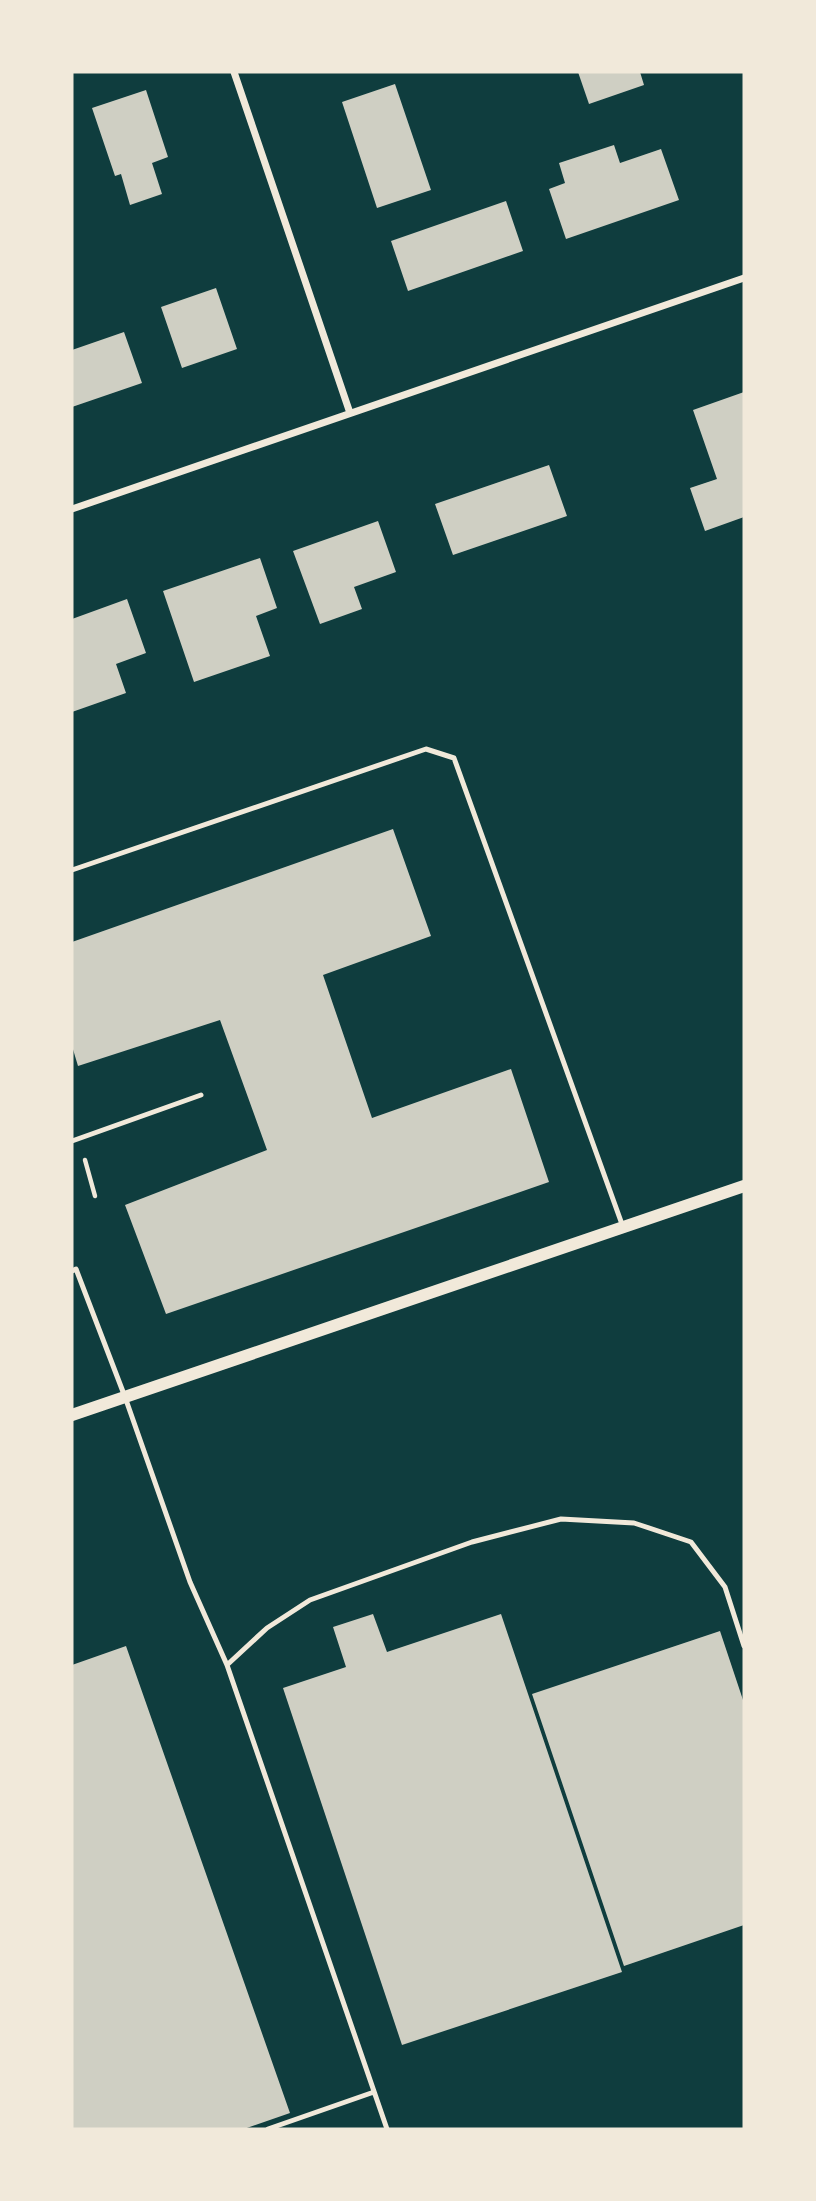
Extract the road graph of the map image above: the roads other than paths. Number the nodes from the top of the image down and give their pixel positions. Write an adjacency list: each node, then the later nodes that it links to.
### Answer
1 (234, 72): 3 (street)
2 (744, 278): 3 (street)
3 (350, 413): 4 (street)
4 (72, 509)
5 (72, 870): 9 (lane)
6 (201, 1095): 7 (lane)
7 (72, 1141)
8 (744, 1186): 9 (street)
9 (623, 1227): 12 (street)
10 (72, 1263): 11 (lane)
11 (74, 1270): 12 (lane)
12 (125, 1397): 13 (street); 15 (lane)
13 (72, 1415)
14 (744, 1646): 15 (lane)
15 (227, 1665): 16 (lane)
16 (374, 2092): 17 (lane); 18 (lane)
17 (268, 2129)
18 (387, 2129)

